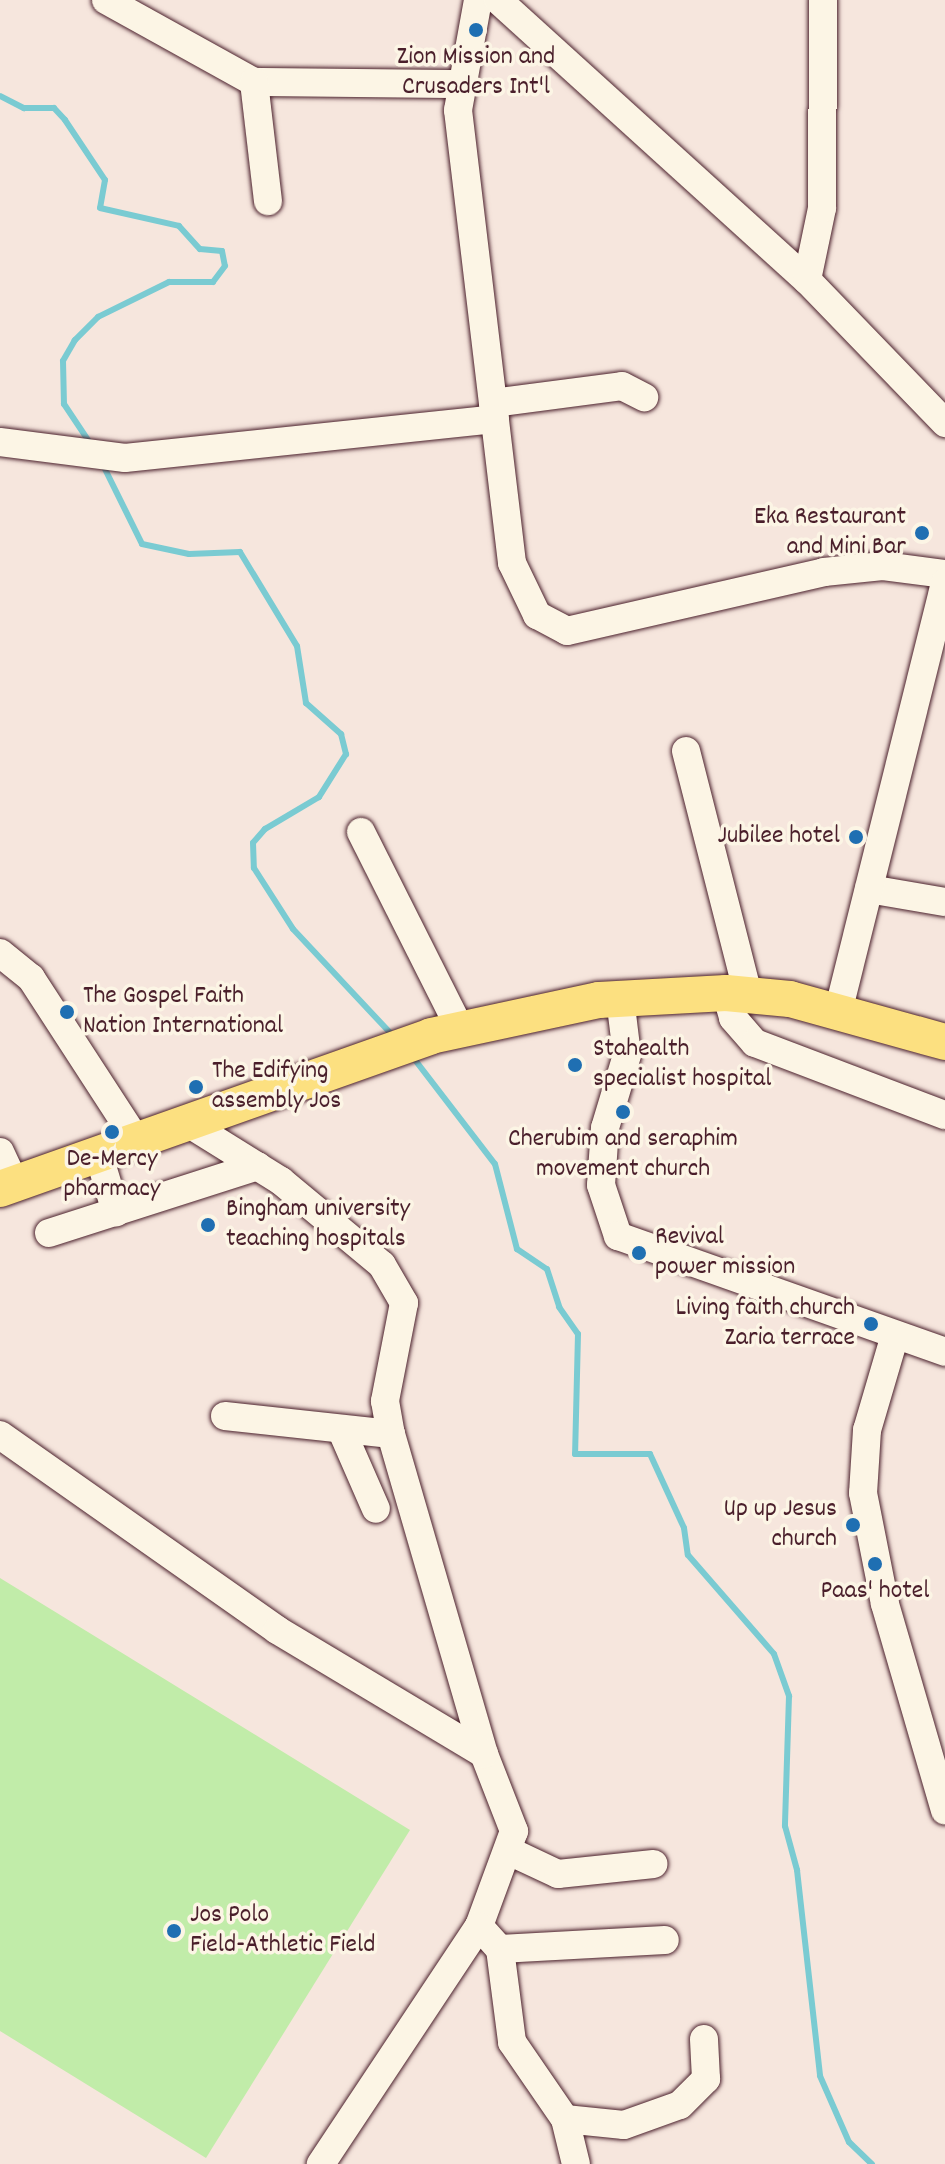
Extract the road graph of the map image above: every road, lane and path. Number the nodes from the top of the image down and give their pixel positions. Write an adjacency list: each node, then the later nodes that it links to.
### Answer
1 (106, 0): 5 (street)
2 (478, 0): 6 (street)
3 (823, 0): 8 (street)
4 (507, 3): 8 (street)
5 (254, 82): 6 (street); 7 (street)
6 (459, 84): 10 (street)
7 (268, 201)
8 (807, 280): 11 (street)
9 (644, 397): 10 (street)
10 (494, 411): 12 (street); 13 (street)
11 (945, 423)
12 (0, 442)
13 (945, 574)
14 (945, 583): 17 (street)
15 (686, 751): 20 (street)
16 (361, 832): 23 (street)
17 (869, 889): 18 (street); 22 (street)
18 (945, 902)
19 (0, 953): 27 (street)
20 (737, 994): 21 (main road); 22 (main road); 25 (street)
21 (620, 998): 23 (main road); 33 (street)
22 (839, 1008): 24 (main road)
23 (446, 1032): 26 (main road)
24 (945, 1042)
25 (945, 1115)
26 (191, 1125): 27 (main road); 29 (street)
27 (138, 1143): 28 (main road)
28 (99, 1156): 30 (main road); 31 (street)
29 (258, 1166): 31 (street); 37 (street)
30 (5, 1175)
31 (116, 1212): 32 (street)
32 (49, 1233)
33 (895, 1335): 34 (street); 41 (street)
34 (945, 1352)
35 (225, 1416): 36 (street)
36 (341, 1429): 37 (street); 39 (street)
37 (391, 1434): 40 (street)
38 (0, 1435): 40 (street)
39 (376, 1509)
40 (484, 1754): 42 (street)
41 (945, 1810)
42 (511, 1852): 43 (street); 44 (street)
43 (653, 1864)
44 (479, 1926): 46 (street); 49 (street)
45 (665, 1940): 46 (street)
46 (500, 1949): 48 (street)
47 (704, 2039): 48 (street)
48 (565, 2119): 50 (street)
49 (321, 2164)
50 (576, 2164)

